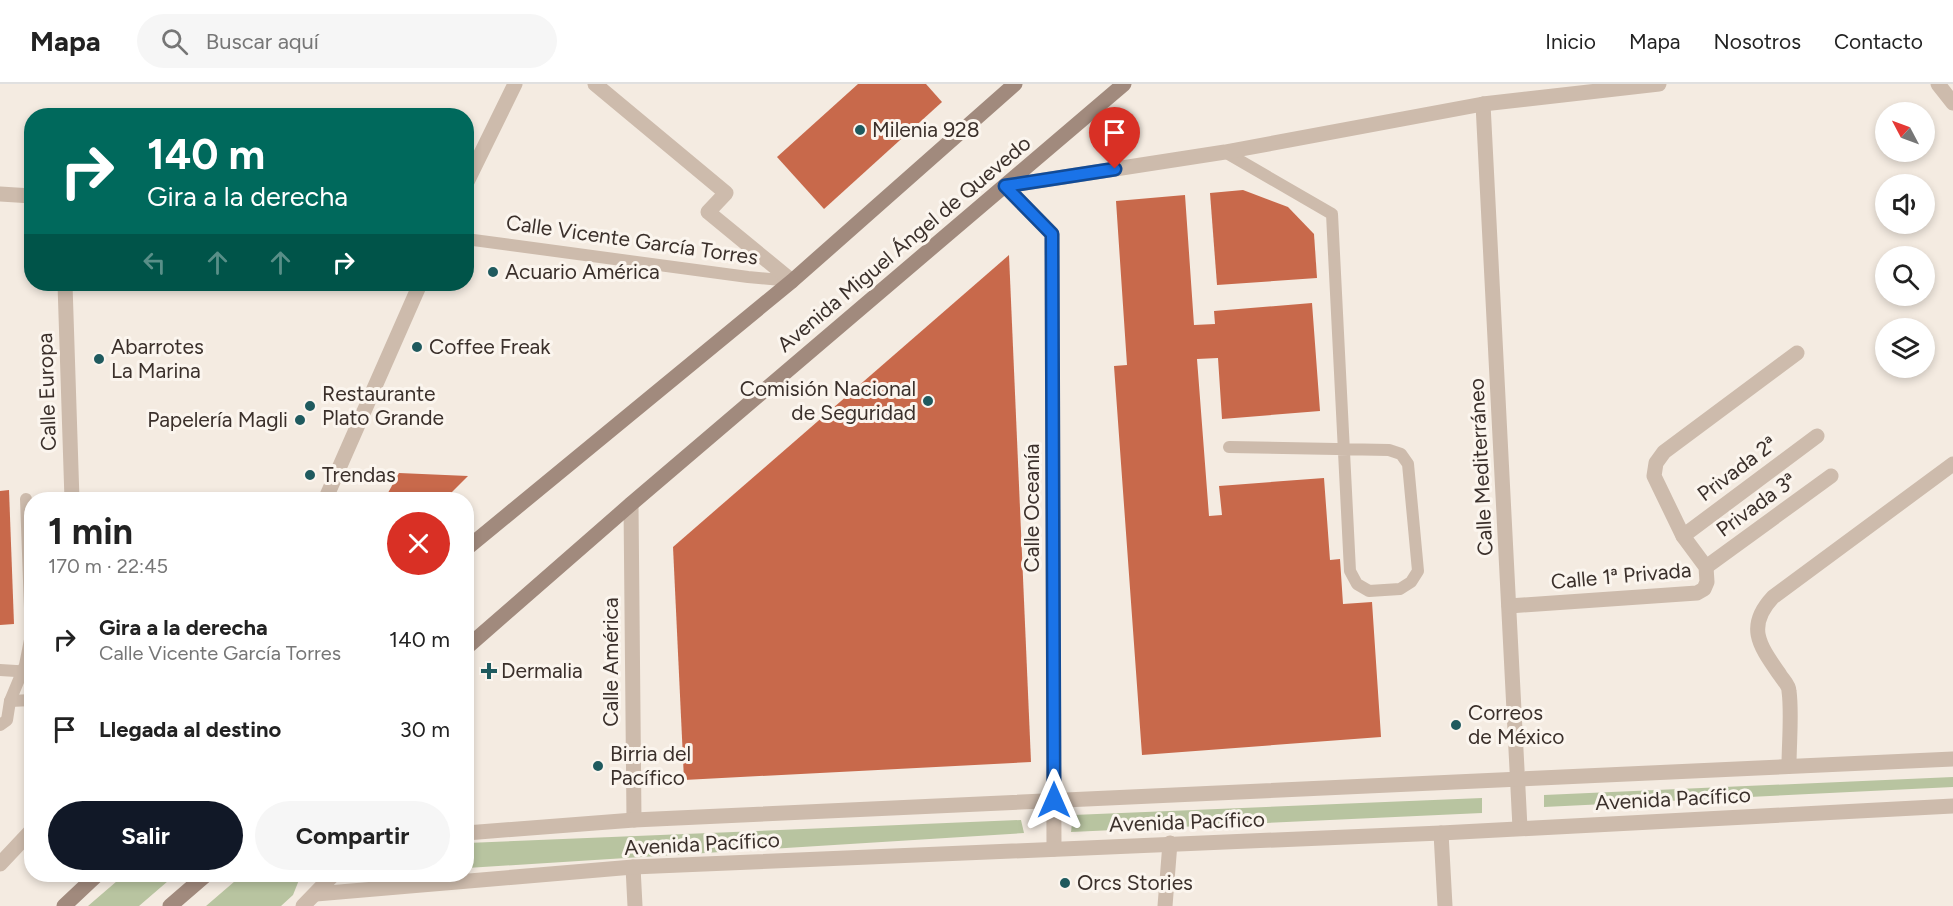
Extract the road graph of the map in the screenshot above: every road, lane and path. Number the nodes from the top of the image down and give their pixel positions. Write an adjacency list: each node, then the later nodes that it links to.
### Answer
1 (515, 84): 10 (street)
2 (595, 84): 15 (street)
3 (1015, 84): 15 (main road, Avenida Miguel Ángel de Quevedo)
4 (1124, 84): 11 (main road, Avenida Miguel Ángel de Quevedo)
5 (1659, 84): 8 (street)
6 (1938, 84): 7 (street)
7 (1953, 103)
8 (1483, 104): 9 (street); 30 (street, Calle Mediterráneo)
9 (1225, 152): 11 (street); 21 (lane)
10 (474, 168)
11 (1005, 186): 26 (main road, Avenida Miguel Ángel de Quevedo); 41 (street, Calle Oceanía)
12 (0, 194): 13 (street)
13 (24, 196)
14 (474, 240): 15 (lane, Calle Vicente García Torres)
15 (792, 281): 28 (main road, Avenida Miguel Ángel de Quevedo)
16 (65, 291): 24 (street, Calle Europa)
17 (417, 291): 25 (street)
18 (1797, 353): 27 (street, Calle 1ª Privada)
19 (1817, 436): 27 (street, Privada 2ª)
20 (1229, 447): 21 (lane)
21 (1344, 450): 21 (lane)
22 (1953, 464): 39 (street)
23 (1831, 476): 29 (street, Privada 3ª)
24 (72, 492)
25 (329, 492)
26 (631, 504): 31 (main road, Avenida Miguel Ángel de Quevedo); 43 (street, Calle América)
27 (1683, 536): 29 (street, Calle 1ª Privada)
28 (474, 542)
29 (1706, 567): 30 (street, Calle 1ª Privada)
30 (1509, 606): 40 (street, Calle Mediterráneo)
31 (474, 641)
32 (0, 670): 33 (lane)
33 (24, 673)
34 (24, 676): 36 (lane)
35 (24, 700): 36 (lane)
36 (10, 701): 37 (lane)
37 (0, 725)
38 (1953, 759): 39 (street, Avenida Pacífico)
39 (1789, 766): 40 (street, Avenida Pacífico)
40 (1519, 779): 41 (street, Avenida Pacífico); 44 (street, Calle Mediterráneo)
41 (1054, 800): 43 (street, Avenida Pacífico); 50 (street, Calle Oceanía)
42 (1953, 806): 44 (street, Avenida Pacífico)
43 (633, 820): 45 (street, Avenida Pacífico)
44 (1521, 828): 46 (street, Avenida Pacífico)
45 (474, 832)
46 (1441, 833): 49 (street, Avenida Pacífico); 65 (street)
47 (24, 836): 51 (street)
48 (24, 837): 52 (street)
49 (1170, 843): 50 (street, Avenida Pacífico); 64 (street)
50 (1054, 849): 53 (street, Avenida Pacífico)
51 (0, 852)
52 (0, 864)
53 (633, 867): 54 (street, Avenida Pacífico); 63 (street)
54 (474, 881)
55 (90, 882): 60 (main road)
56 (198, 882): 61 (main road)
57 (327, 882): 59 (street)
58 (457, 882): 59 (street, Avenida Pacífico)
59 (316, 894): 62 (street)
60 (64, 906)
61 (170, 906)
62 (303, 906)
63 (635, 906)
64 (1165, 906)
65 (1445, 906)

